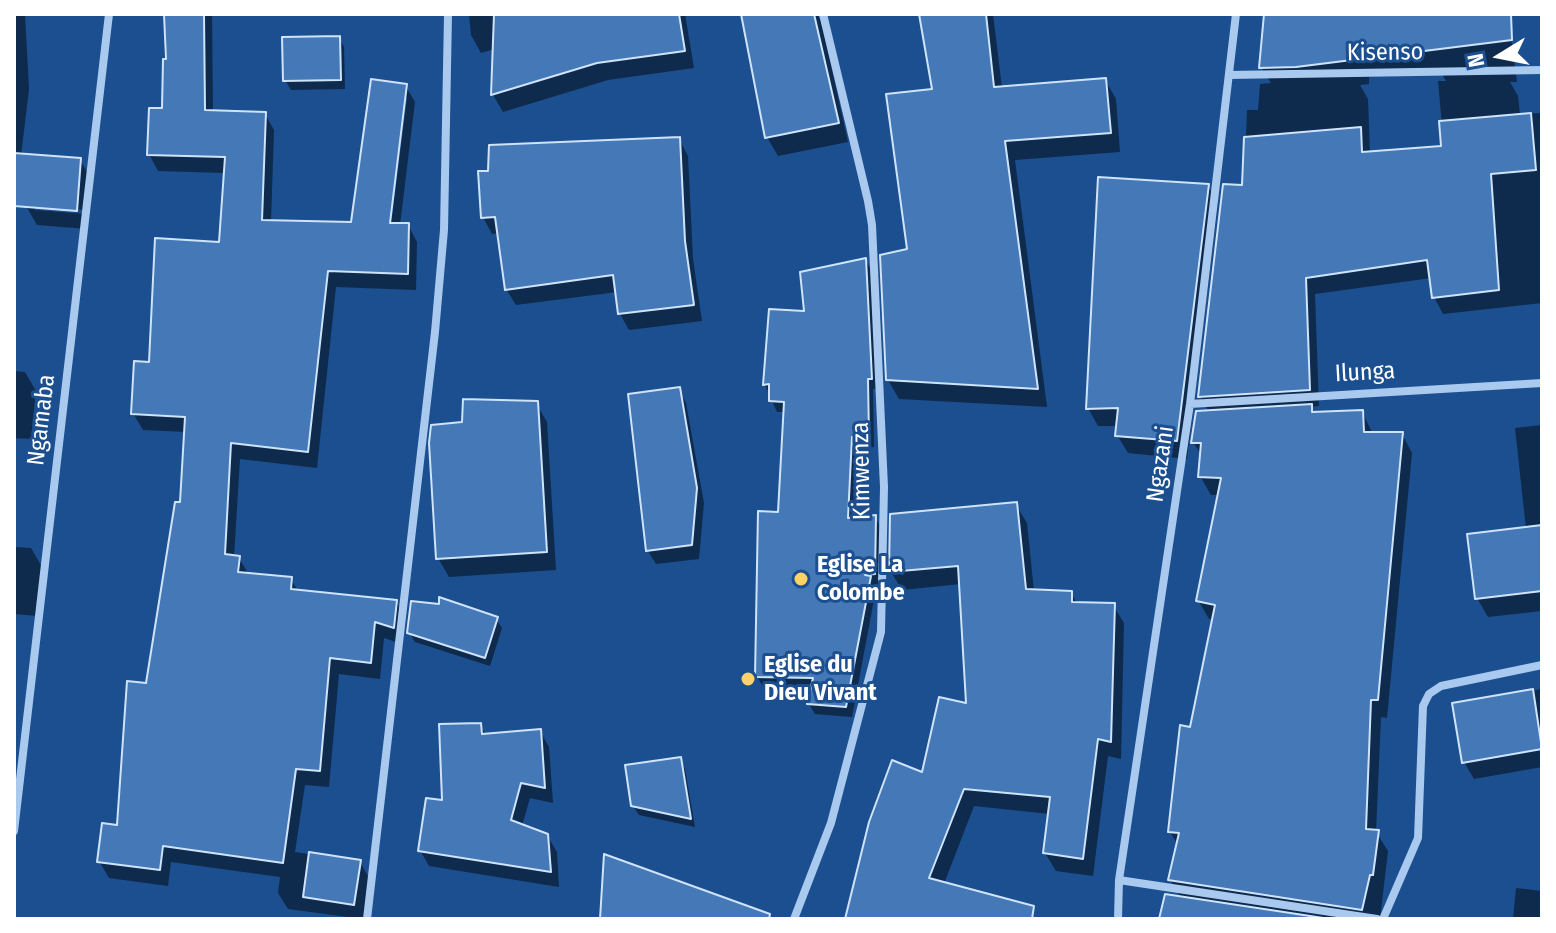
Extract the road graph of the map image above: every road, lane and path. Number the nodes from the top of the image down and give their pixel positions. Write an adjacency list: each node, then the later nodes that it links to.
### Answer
1 (109, 14): 10 (street, Ngamaba)
2 (448, 14): 12 (street)
3 (823, 14): 13 (street, Kimwenza)
4 (1236, 14): 6 (street, Ngazani)
5 (1542, 70): 6 (street, Kisenso)
6 (1229, 75): 8 (street, Ngazani)
7 (1542, 383): 8 (street, Ilunga)
8 (1190, 404): 11 (street, Ngazani)
9 (1542, 665): 16 (street)
10 (14, 831)
11 (1119, 880): 14 (street, Ngazani); 15 (street)
12 (367, 919)
13 (794, 919)
14 (1118, 919)
15 (1377, 919)
16 (1383, 919)

